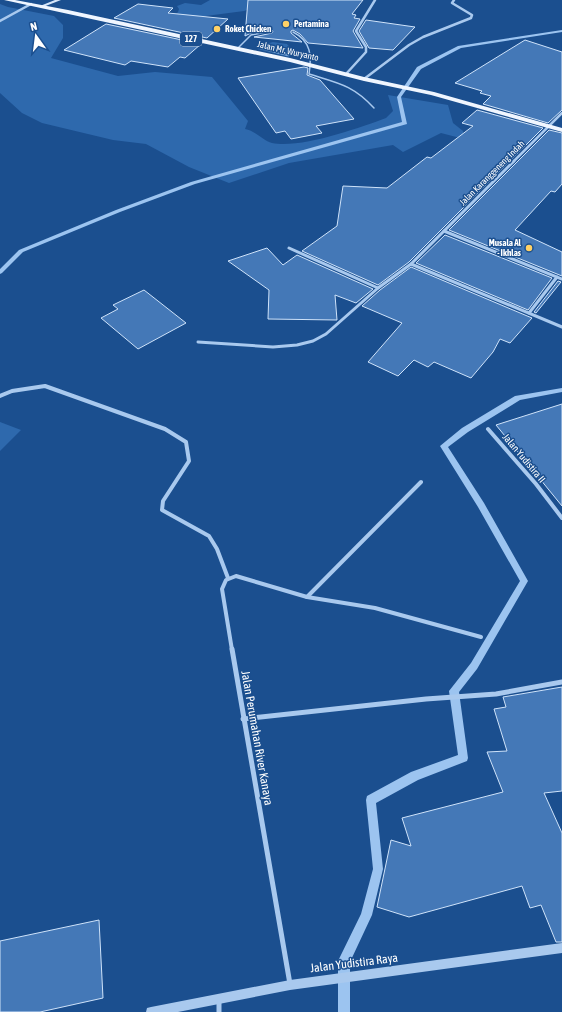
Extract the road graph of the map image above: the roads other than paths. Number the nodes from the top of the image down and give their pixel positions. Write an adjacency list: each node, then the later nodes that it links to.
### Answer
1 (7, 0): 5 (main road, Jalan Mr. Wuryanto / 127)
2 (59, 0): 6 (main road)
3 (375, 0): 12 (street)
4 (454, 0): 13 (street)
5 (31, 4): 6 (main road, Jalan Mr. Wuryanto / 127); 7 (street)
6 (42, 6): 10 (main road, Jalan Mr. Wuryanto / 127)
7 (0, 21)
8 (271, 31): 10 (lane)
9 (293, 32): 11 (lane)
10 (237, 49): 11 (main road, Jalan Mr. Wuryanto / 127)
11 (311, 65): 12 (main road, Jalan Mr. Wuryanto / 127); 14 (lane)
12 (346, 74): 13 (main road, Jalan Mr. Wuryanto / 127)
13 (364, 79): 16 (main road, Jalan Mr. Wuryanto / 127)
14 (374, 108)
15 (562, 113): 16 (street, Jalan Karanggeneng Indah)
16 (549, 126): 17 (main road, Jalan Mr. Wuryanto / 127); 18 (street, Jalan Karanggeneng Indah)
17 (562, 130)
18 (444, 231): 20 (street, Jalan Karanggeneng Indah); 21 (street)
19 (289, 248): 23 (street)
20 (411, 264): 23 (street, Jalan Karanggeneng Indah); 24 (street)
21 (557, 277): 22 (street); 24 (street)
22 (562, 279)
23 (378, 288): 26 (street, Jalan Karanggeneng Indah)
24 (528, 313): 25 (street)
25 (562, 327)
26 (198, 342)
27 (0, 396): 31 (street)
28 (488, 429): 30 (street, Jalan Yudistira II)
29 (421, 482): 32 (street)
30 (562, 518)
31 (228, 578): 32 (street); 35 (street, Jalan Perumahan River Kanaya)
32 (307, 597): 33 (street)
33 (481, 637)
34 (562, 682): 35 (street)
35 (243, 719): 37 (street, Jalan Perumahan River Kanaya)
36 (562, 948): 37 (street, Jalan Yudistira Raya)
37 (290, 985): 38 (street, Jalan Yudistira Raya)
38 (218, 999): 39 (street, Jalan Yudistira Raya); 40 (street)
39 (151, 1012)
40 (219, 1012)

